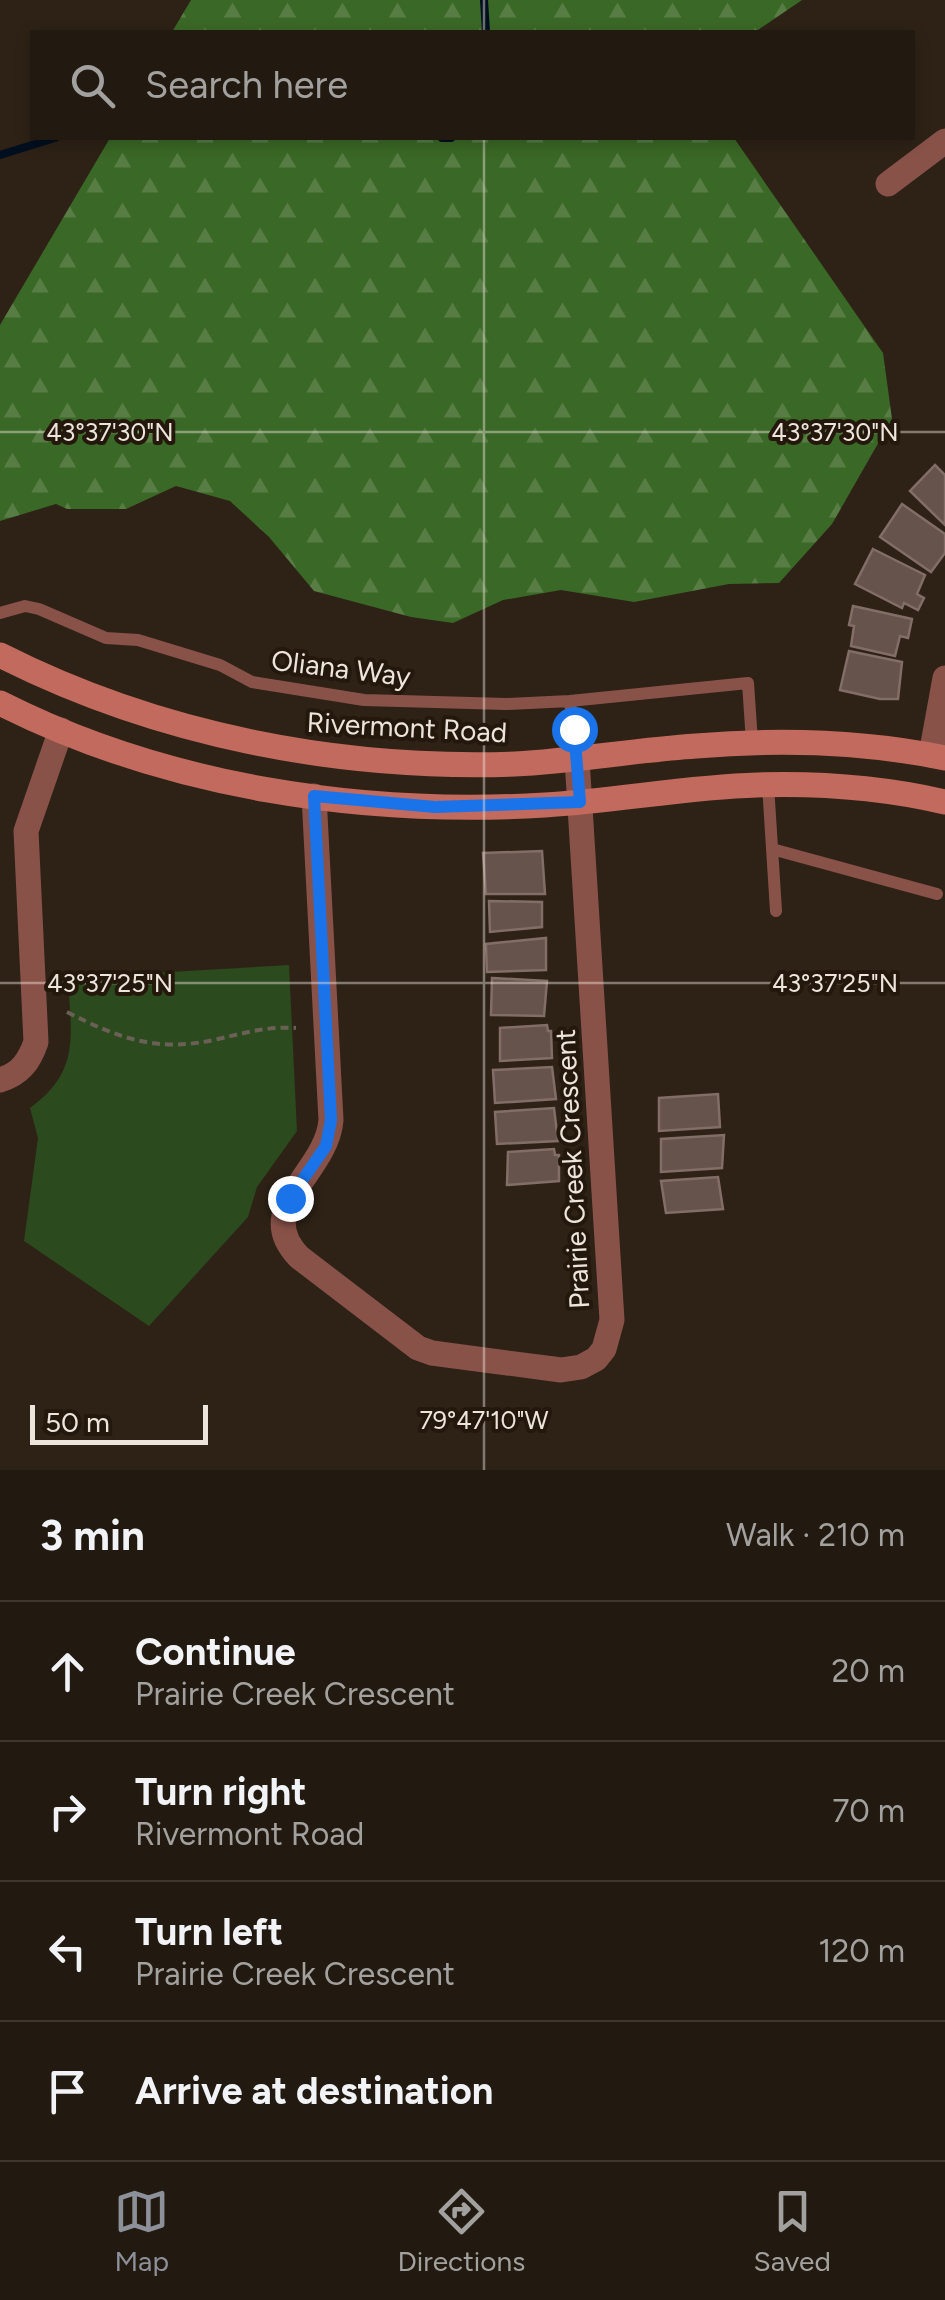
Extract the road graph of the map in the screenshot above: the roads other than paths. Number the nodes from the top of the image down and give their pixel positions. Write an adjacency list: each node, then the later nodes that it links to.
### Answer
1 (945, 141): 2 (street)
2 (888, 184)
3 (0, 613): 6 (lane, Oliana Way)
4 (0, 655): 11 (street, Rivermont Road)
5 (945, 678): 10 (street)
6 (570, 701): 9 (lane, Oliana Way); 11 (lane)
7 (0, 703): 8 (street)
8 (61, 730): 13 (street); 19 (street)
9 (752, 742): 10 (street, Rivermont Road); 11 (street, Rivermont Road)
10 (938, 757)
11 (578, 759): 14 (street, Prairie Creek Crescent)
12 (768, 785): 14 (street); 15 (street); 16 (lane)
13 (314, 796): 14 (street); 14 (street, Prairie Creek Crescent)
14 (580, 802)
15 (945, 802)
16 (772, 849): 17 (lane); 18 (lane)
17 (937, 894)
18 (776, 911)
19 (0, 1080)

